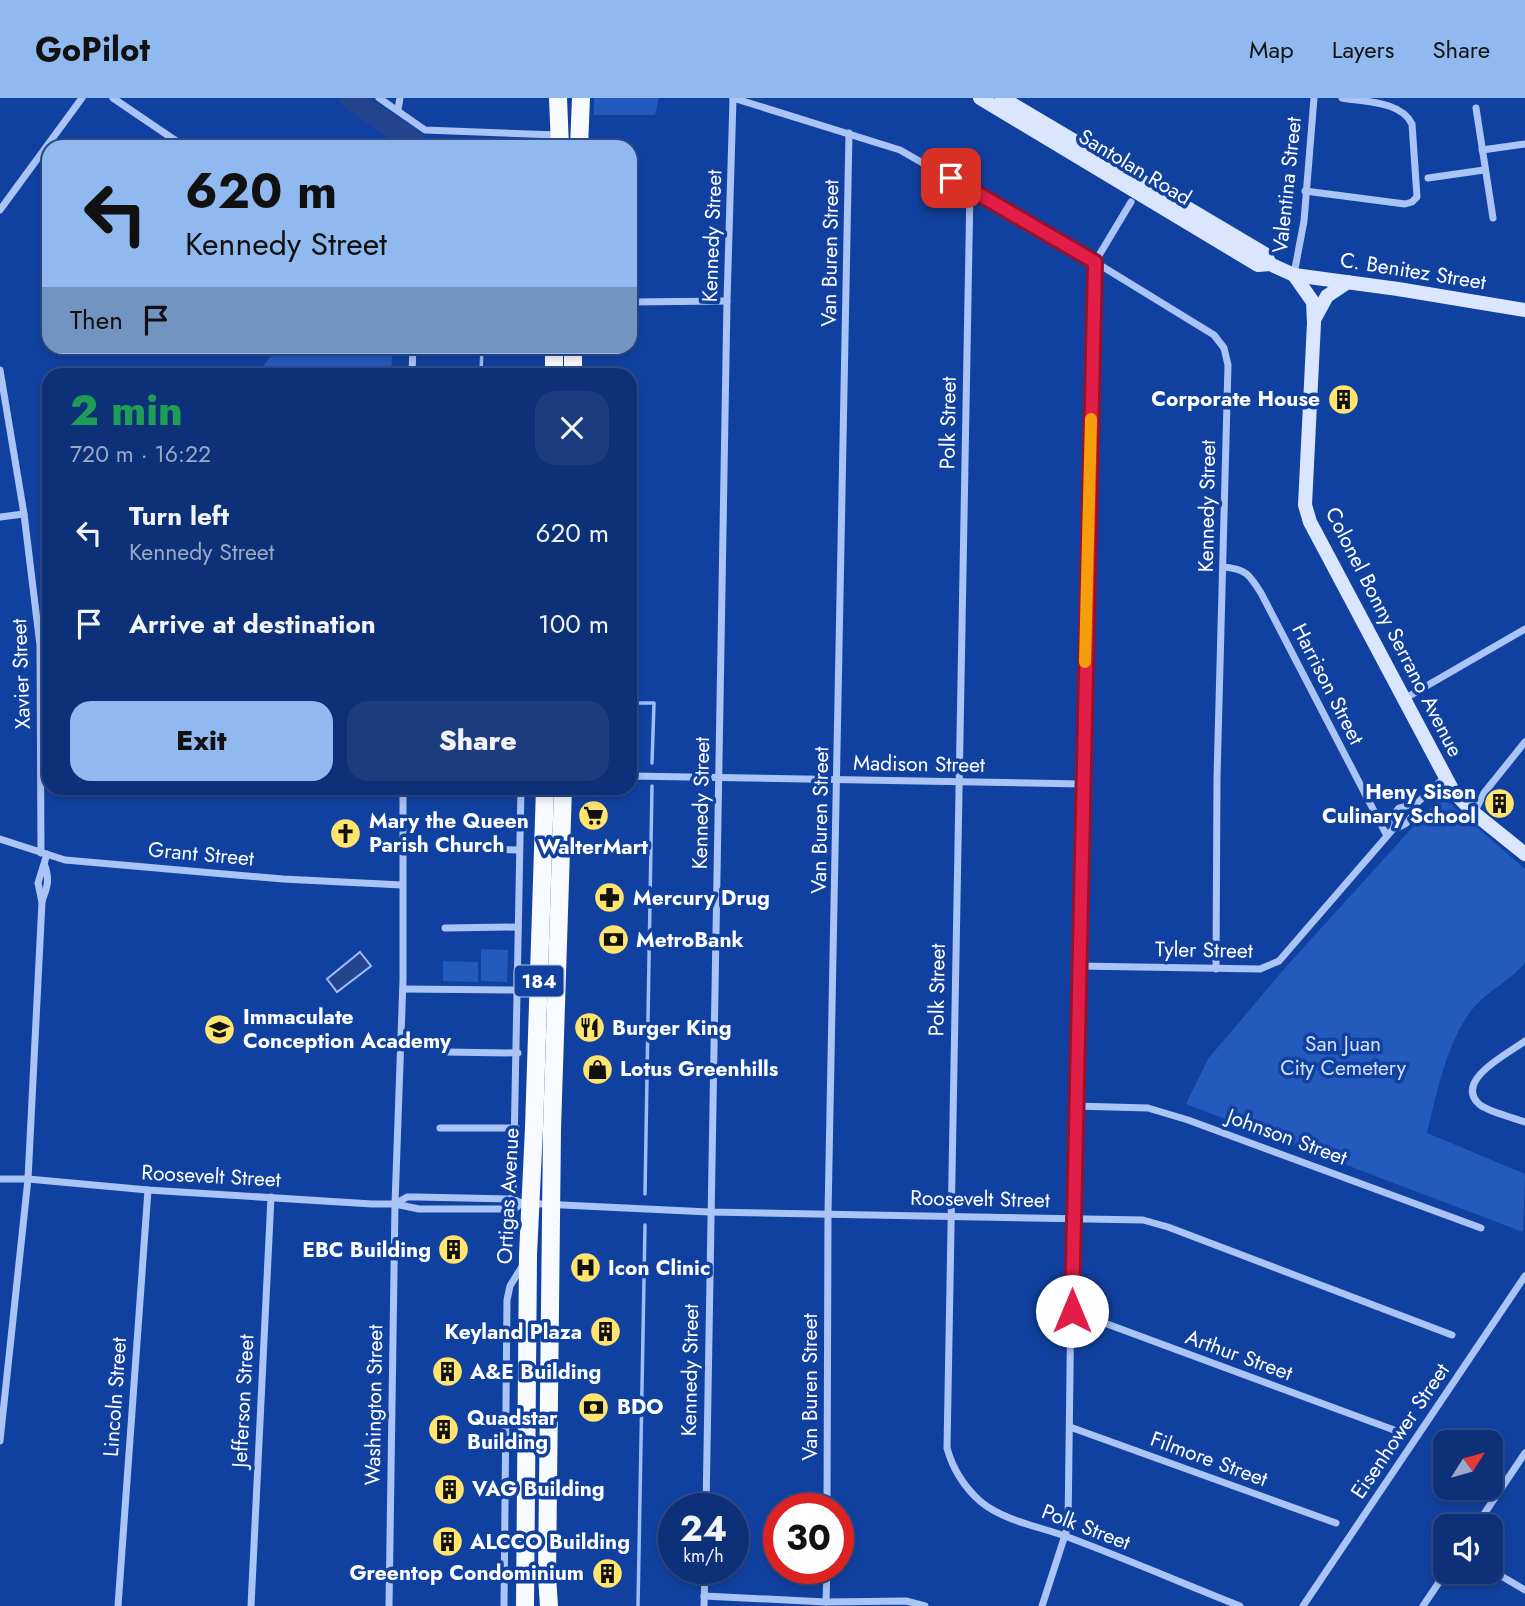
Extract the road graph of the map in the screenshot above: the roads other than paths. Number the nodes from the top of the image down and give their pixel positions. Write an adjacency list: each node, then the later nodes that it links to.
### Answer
1 (82, 98): 15 (street)
2 (113, 98): 16 (street)
3 (379, 98): 13 (street)
4 (400, 98): 13 (street)
5 (558, 98): 18 (main road)
6 (581, 98): 19 (main road)
7 (733, 98): 14 (street, Kennedy Street); 34 (street, Kennedy Street)
8 (980, 98): 31 (main road, Santolan Road)
9 (1002, 98): 31 (main road, Santolan Road)
10 (1314, 98): 26 (street, Valentina Street)
11 (1342, 98): 26 (street)
12 (1476, 108): 21 (street)
13 (398, 109): 17 (street)
14 (849, 133): 25 (street, Kennedy Street); 49 (street, Van Buren Street)
15 (51, 140)
16 (175, 140)
17 (547, 140)
18 (559, 140)
19 (579, 140)
20 (1525, 144): 21 (street)
21 (1482, 150): 23 (street)
22 (42, 153): 28 (street)
23 (1484, 170): 24 (street); 29 (street)
24 (1428, 178)
25 (970, 189): 30 (street, Kennedy Street); 50 (street, Polk Street)
26 (1305, 191): 32 (street, Valentina Street)
27 (1131, 202): 30 (street)
28 (0, 210)
29 (1493, 219)
30 (1095, 262): 41 (street, Kennedy Street); 51 (street)
31 (1270, 264): 32 (main road, Santolan Road)
32 (1294, 275): 33 (main road, C. Benitez Street); 37 (main road, Colonel Bonny Serrano Avenue)
33 (1349, 282): 36 (main road, C. Benitez Street); 37 (main road)
34 (727, 301): 35 (street); 48 (street, Kennedy Street)
35 (637, 302)
36 (1525, 310)
37 (1314, 323): 44 (main road, Colonel Bonny Serrano Avenue)
38 (0, 370): 39 (street, Xavier Street)
39 (24, 514): 40 (street); 43 (street, Xavier Street)
40 (0, 517)
41 (1223, 567): 60 (street, Harrison Street); 70 (street, Kennedy Street)
42 (1525, 629): 44 (street)
43 (42, 659)
44 (1404, 699): 47 (main road, Colonel Bonny Serrano Avenue)
45 (1525, 742): 58 (street)
46 (637, 776): 48 (street, Madison Street)
47 (1445, 777): 57 (street, Tyler Street); 58 (main road, Colonel Bonny Serrano Avenue)
48 (719, 778): 49 (street, Madison Street); 87 (street, Kennedy Street)
49 (838, 781): 50 (street, Madison Street); 88 (street, Van Buren Street)
50 (958, 782): 51 (street, Madison Street); 89 (street, Polk Street)
51 (1082, 785): 69 (street)
52 (44, 795): 64 (street, Xavier Street)
53 (403, 795): 66 (street, Washington Street)
54 (521, 795): 63 (street)
55 (545, 795): 84 (main road, Ortigas Avenue / 184)
56 (563, 795): 86 (main road, Ortigas Avenue / 184)
57 (1417, 803): 59 (street, Tyler Street); 59 (street, Tyler Street)
58 (1474, 813): 65 (main road, Colonel Bonny Serrano Avenue)
59 (1394, 828): 60 (street, Tyler Street)
60 (1387, 836): 70 (street, Tyler Street)
61 (0, 839): 64 (street, Grant Street)
62 (449, 848): 63 (street)
63 (519, 850): 67 (street)
64 (44, 854): 66 (street, Grant Street); 81 (street, Xavier Street)
65 (1525, 854)
66 (402, 885): 71 (street, Washington Street)
67 (518, 927): 68 (street); 72 (street)
68 (446, 928)
69 (1078, 966): 70 (street, Tyler Street); 76 (street)
70 (1216, 969)
71 (403, 989): 72 (street); 85 (street, Washington Street)
72 (518, 990): 75 (street)
73 (1525, 1041): 77 (street)
74 (444, 1052): 75 (street)
75 (518, 1054): 79 (street)
76 (1075, 1106): 90 (street); 91 (street, Johnson Street)
77 (1525, 1122)
78 (440, 1128): 79 (street)
79 (516, 1128): 84 (street)
80 (0, 1179): 81 (street, Roosevelt Street)
81 (28, 1179): 82 (street, Roosevelt Street); 98 (street, Xavier Street)
82 (148, 1190): 83 (street, Roosevelt Street); 112 (street, Lincoln Street)
83 (271, 1197): 85 (street, Roosevelt Street); 113 (street, Jefferson Street)
84 (521, 1202): 85 (street, Roosevelt Street); 85 (street); 86 (street, Roosevelt Street); 92 (main road, Ortigas Avenue / 184)
85 (395, 1204): 114 (street, Washington Street)
86 (552, 1206): 87 (street, Roosevelt Street); 117 (main road, Ortigas Avenue / 184)
87 (709, 1212): 88 (street, Roosevelt Street); 100 (street, Kennedy Street)
88 (828, 1213): 89 (street, Roosevelt Street); 101 (street, Van Buren Street)
89 (951, 1216): 90 (street, Roosevelt Street); 104 (street, Polk Street)
90 (1072, 1218): 94 (street); 95 (street, Roosevelt Street)
91 (1481, 1228)
92 (528, 1255): 115 (street); 116 (main road, Ortigas Avenue / 184)
93 (1525, 1276): 122 (street, Eisenhower Street)
94 (1072, 1311): 96 (street); 97 (street, Arthur Street)
95 (1452, 1335)
96 (1070, 1427): 103 (street, Filmore Street); 104 (street)
97 (1394, 1430)
98 (0, 1441)
99 (1525, 1453): 102 (street)
100 (706, 1493)
101 (827, 1493)
102 (1484, 1514)
103 (1336, 1523)
104 (1066, 1537): 120 (street); 121 (street, Polk Street)
105 (1503, 1577): 109 (street)
106 (705, 1584): 110 (street)
107 (827, 1584): 111 (street)
108 (1438, 1584): 123 (street)
109 (1525, 1590)
110 (705, 1596): 111 (street); 118 (street)
111 (826, 1602): 119 (street)
112 (118, 1606)
113 (251, 1606)
114 (388, 1606)
115 (504, 1606)
116 (525, 1606)
117 (548, 1606)
118 (704, 1606)
119 (925, 1606)
120 (1042, 1606)
121 (1240, 1606)
122 (1303, 1606)
123 (1423, 1606)

